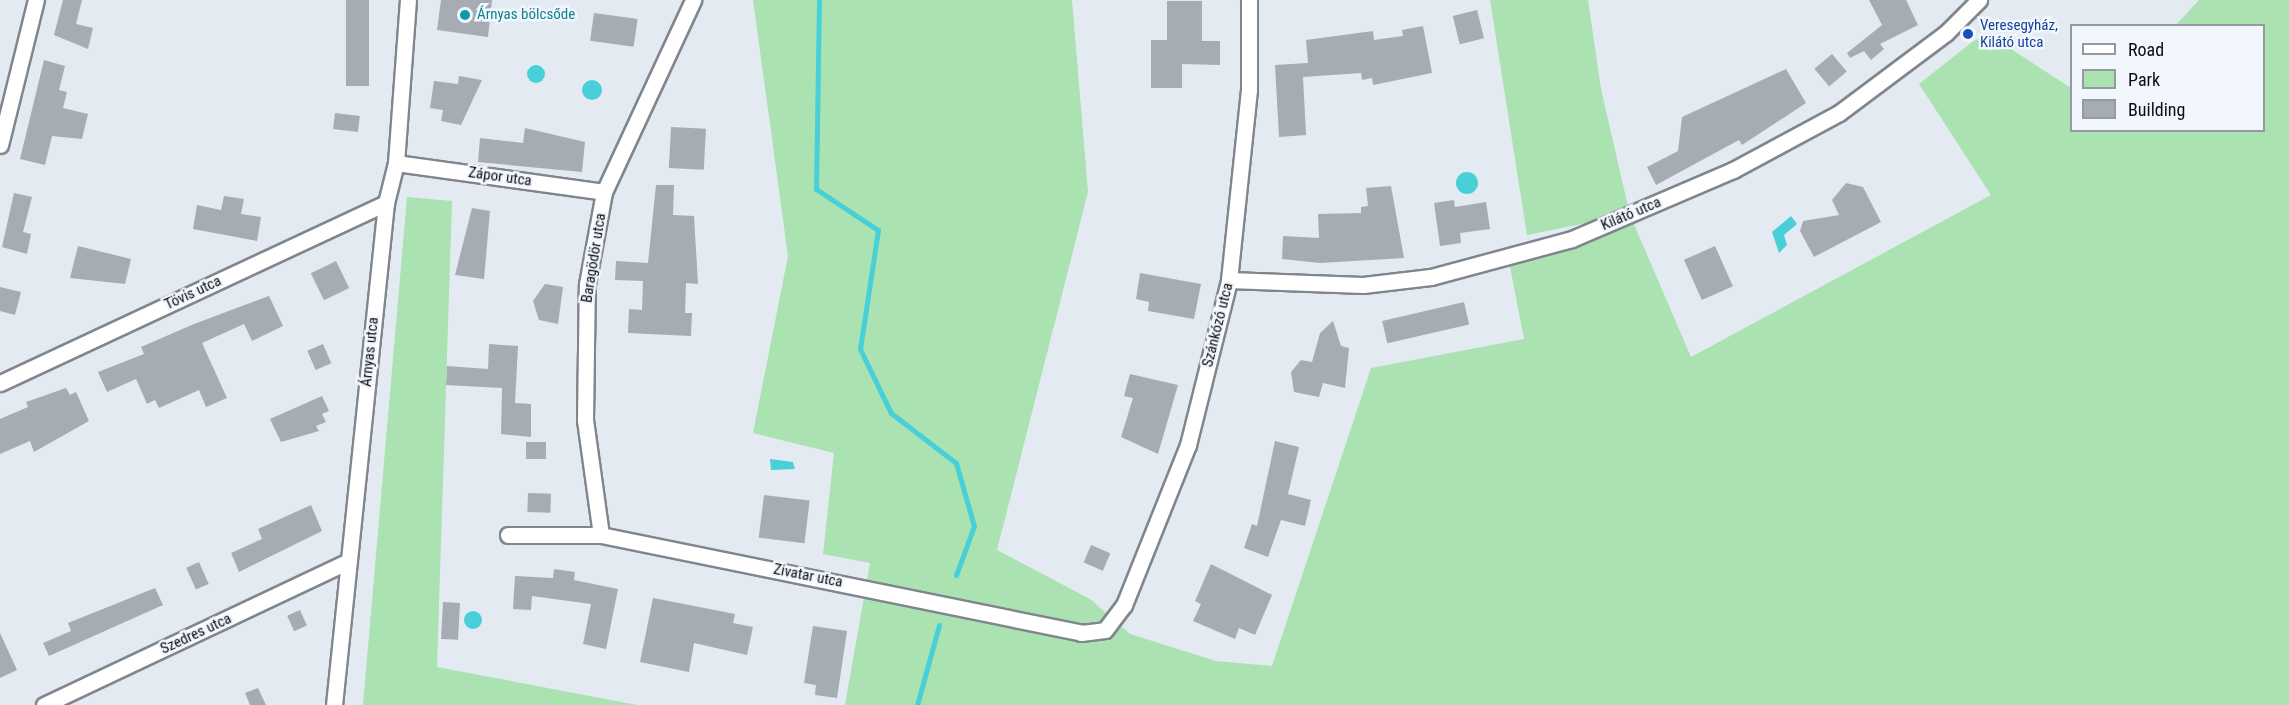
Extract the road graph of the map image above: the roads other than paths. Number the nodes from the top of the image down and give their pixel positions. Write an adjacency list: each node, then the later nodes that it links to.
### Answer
1 (36, 0): 6 (street)
2 (408, 0): 7 (street, Árnyas utca)
3 (693, 0): 8 (street, Baragödör utca)
4 (1249, 0): 10 (street, Szánkózó utca)
5 (1979, 0): 10 (street, Kilátó utca)
6 (0, 145)
7 (396, 162): 8 (street, Zápor utca); 9 (street, Árnyas utca)
8 (604, 192): 12 (street, Baragödör utca)
9 (386, 203): 11 (street, Tövis utca); 14 (street, Árnyas utca)
10 (1229, 280): 15 (street, Szánkózó utca)
11 (0, 383)
12 (601, 535): 13 (street, Zivatar utca); 15 (street, Zivatar utca)
13 (508, 536)
14 (348, 561): 16 (street, Szedres utca); 17 (street, Árnyas utca)
15 (1105, 630)
16 (44, 705)
17 (334, 705)

